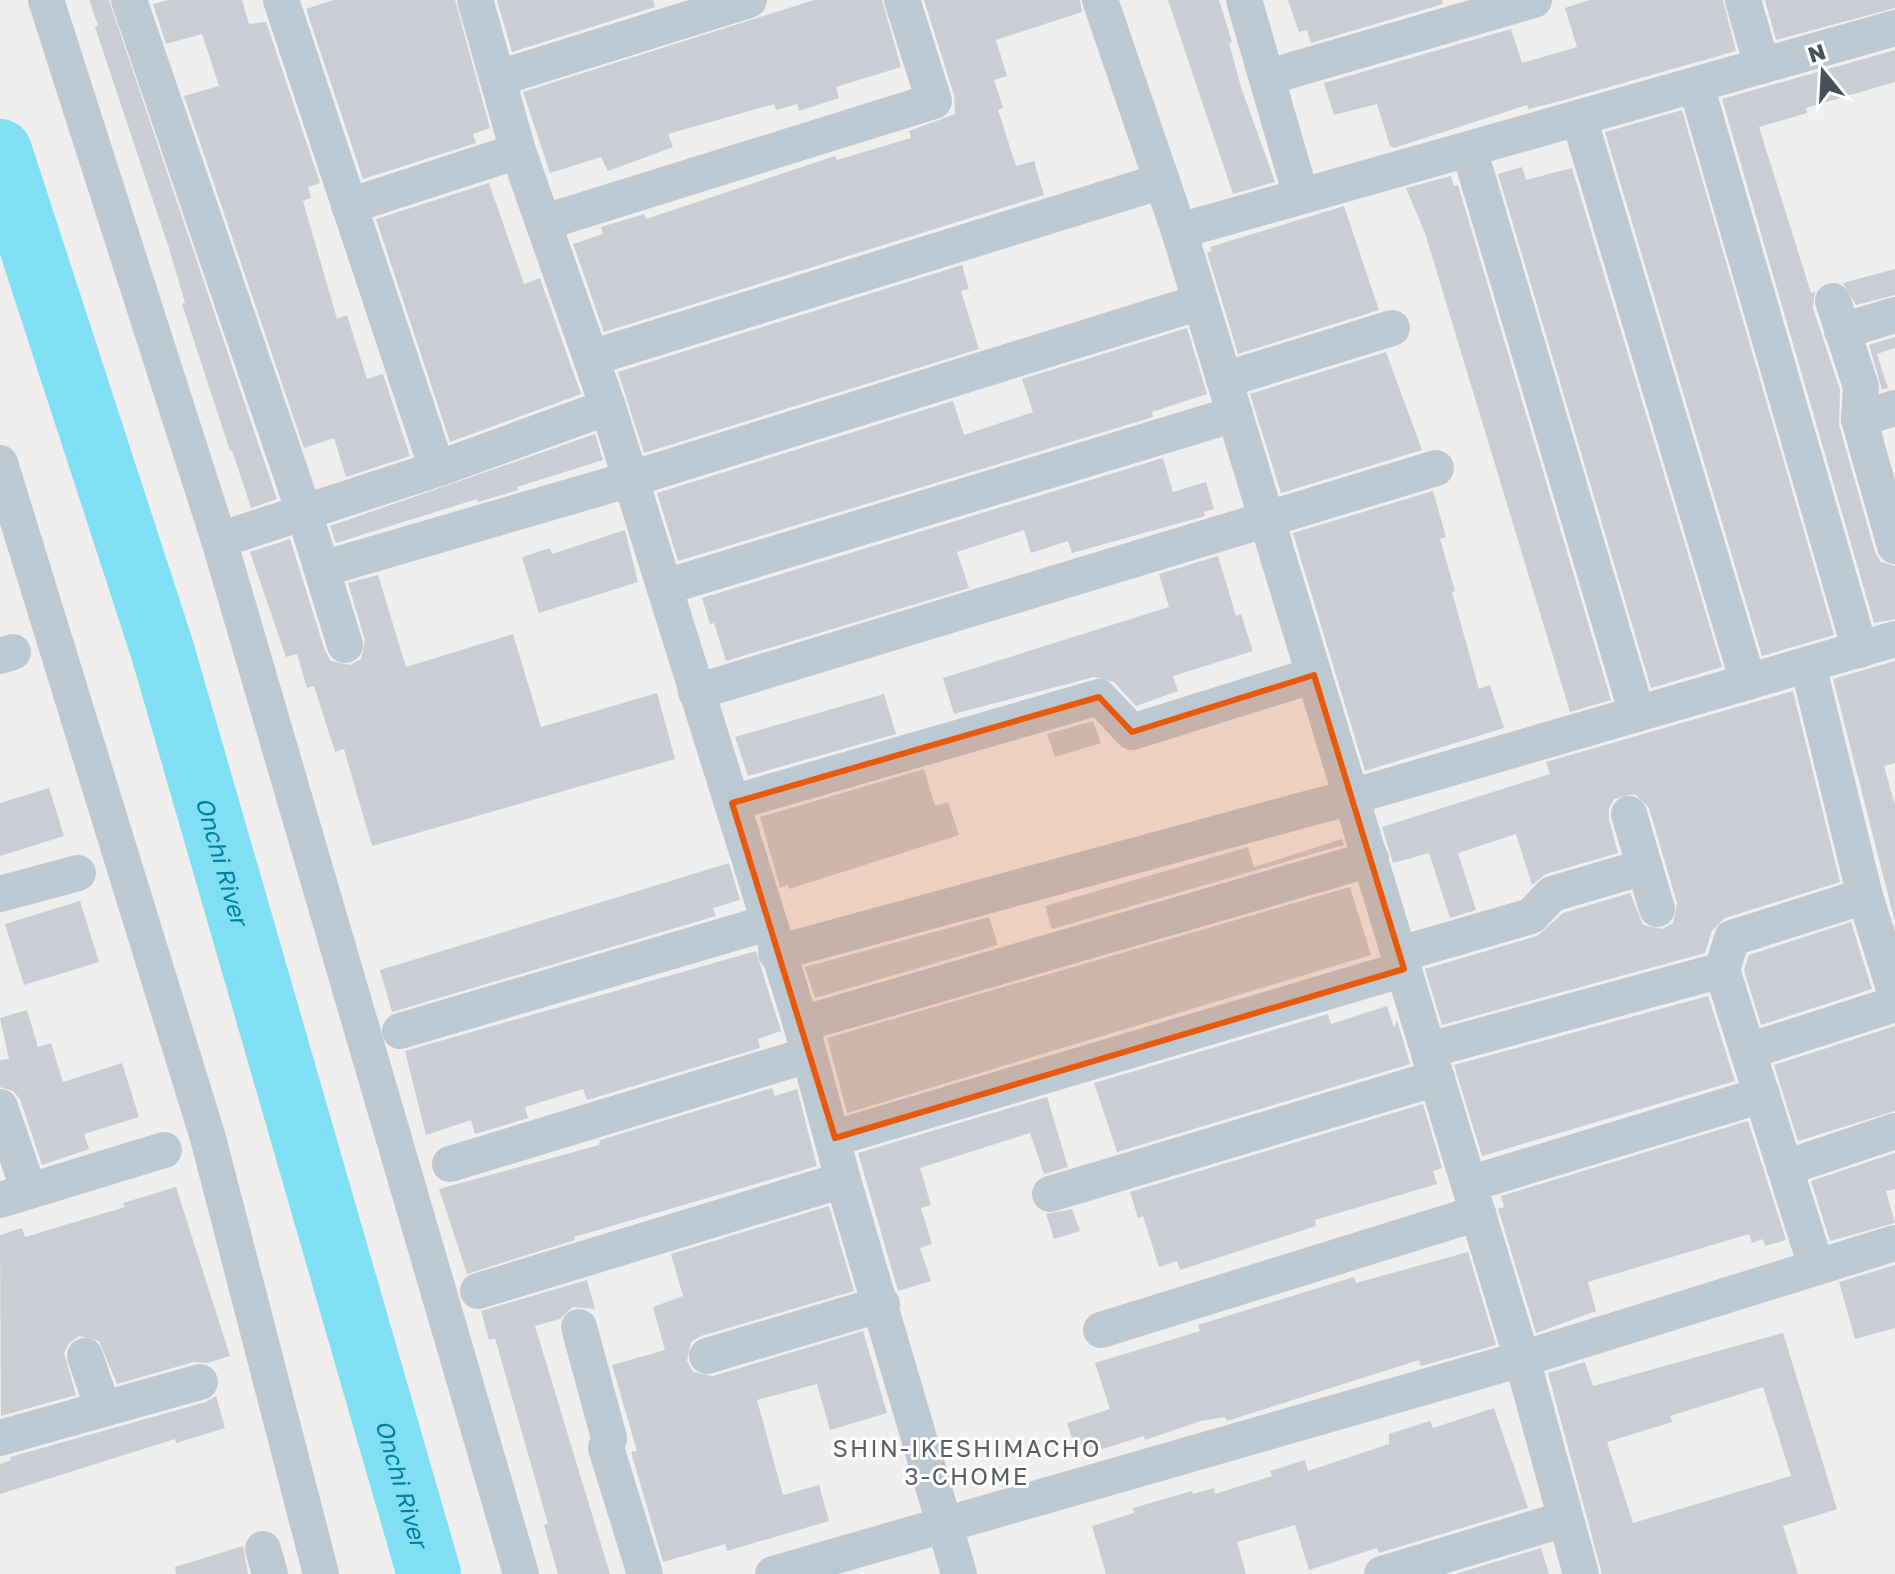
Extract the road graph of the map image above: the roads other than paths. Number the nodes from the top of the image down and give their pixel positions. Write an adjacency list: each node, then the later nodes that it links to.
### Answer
1 (46, 0): 40 (street)
2 (129, 0): 37 (street)
3 (281, 0): 21 (street)
4 (475, 0): 14 (street)
5 (749, 0): 14 (street)
6 (902, 0): 22 (street)
7 (1100, 0): 19 (street)
8 (1244, 0): 13 (street)
9 (1534, 0): 13 (street)
10 (1743, 0): 12 (street)
11 (1895, 28): 12 (street)
12 (1762, 66): 15 (street)
13 (1268, 77): 20 (street)
14 (499, 78): 18 (street)
15 (1696, 85): 16 (street); 45 (street)
16 (1579, 118): 17 (street); 48 (street)
17 (1469, 149): 20 (street); 50 (street)
18 (518, 151): 21 (street); 22 (street)
19 (1162, 181): 23 (street); 27 (street)
20 (1301, 196): 23 (street)
21 (349, 206): 35 (street)
22 (545, 222): 27 (street)
23 (1179, 231): 24 (street)
24 (1200, 302): 28 (street); 36 (street)
25 (1895, 315): 32 (street)
26 (1392, 328): 28 (street)
27 (591, 358): 29 (street)
28 (1224, 380): 31 (street)
29 (608, 407): 35 (street); 36 (street)
30 (1895, 408): 32 (street)
31 (1235, 414): 38 (street); 42 (street)
32 (1859, 419): 39 (street)
33 (0, 463): 94 (street)
34 (1436, 468): 38 (street)
35 (437, 469): 37 (street)
36 (631, 479): 41 (street); 42 (street)
37 (304, 512): 40 (street); 41 (street)
38 (1267, 520): 47 (street); 49 (street)
39 (1892, 524)
40 (219, 540): 95 (street)
41 (322, 569): 44 (street)
42 (665, 587): 49 (street)
43 (1895, 639): 45 (street)
44 (345, 645)
45 (1860, 650): 46 (street)
46 (1808, 665): 48 (street); 58 (street)
47 (1314, 675): 51 (street); 52 (street)
48 (1748, 682): 50 (street)
49 (696, 692): 52 (street)
50 (1637, 714): 51 (street)
51 (1351, 797): 54 (street); 60 (street)
52 (732, 803): 60 (street)
53 (1629, 814): 55 (street)
54 (1371, 859): 61 (street); 66 (street)
55 (1644, 867): 59 (street); 61 (street)
56 (78, 873): 57 (street)
57 (2, 887)
58 (1865, 896): 62 (street); 63 (street)
59 (1657, 909)
60 (772, 938): 65 (street); 66 (street)
61 (1402, 961): 68 (street); 72 (street)
62 (1722, 970): 67 (street); 68 (street)
63 (1895, 992)
64 (1895, 1004): 67 (street)
65 (400, 1031)
66 (805, 1039): 72 (street); 74 (street)
67 (1749, 1051): 69 (street)
68 (1433, 1064): 77 (street); 79 (street)
69 (1762, 1095): 75 (street); 79 (street)
70 (0, 1107): 78 (street)
71 (1895, 1131): 75 (street)
72 (835, 1138): 76 (street)
73 (164, 1150): 78 (street)
74 (450, 1164)
75 (1785, 1168): 81 (street)
76 (843, 1180): 82 (street); 83 (street)
77 (1050, 1194)
78 (14, 1196)
79 (1474, 1198): 85 (street); 88 (street)
80 (1895, 1243): 81 (street)
81 (1816, 1266): 88 (street)
82 (478, 1291)
83 (882, 1304): 87 (street); 93 (street)
84 (579, 1327): 96 (street)
85 (1101, 1330)
86 (85, 1356): 90 (street)
87 (707, 1356)
88 (1522, 1359): 92 (street); 93 (street)
89 (200, 1382): 90 (street)
90 (103, 1409): 91 (street)
91 (0, 1438)
92 (1565, 1519): 99 (street); 100 (street)
93 (944, 1524): 97 (street); 98 (street)
94 (321, 1574)
95 (521, 1574)
96 (645, 1574)
97 (773, 1574)
98 (959, 1574)
99 (1382, 1574)
100 (1581, 1574)

